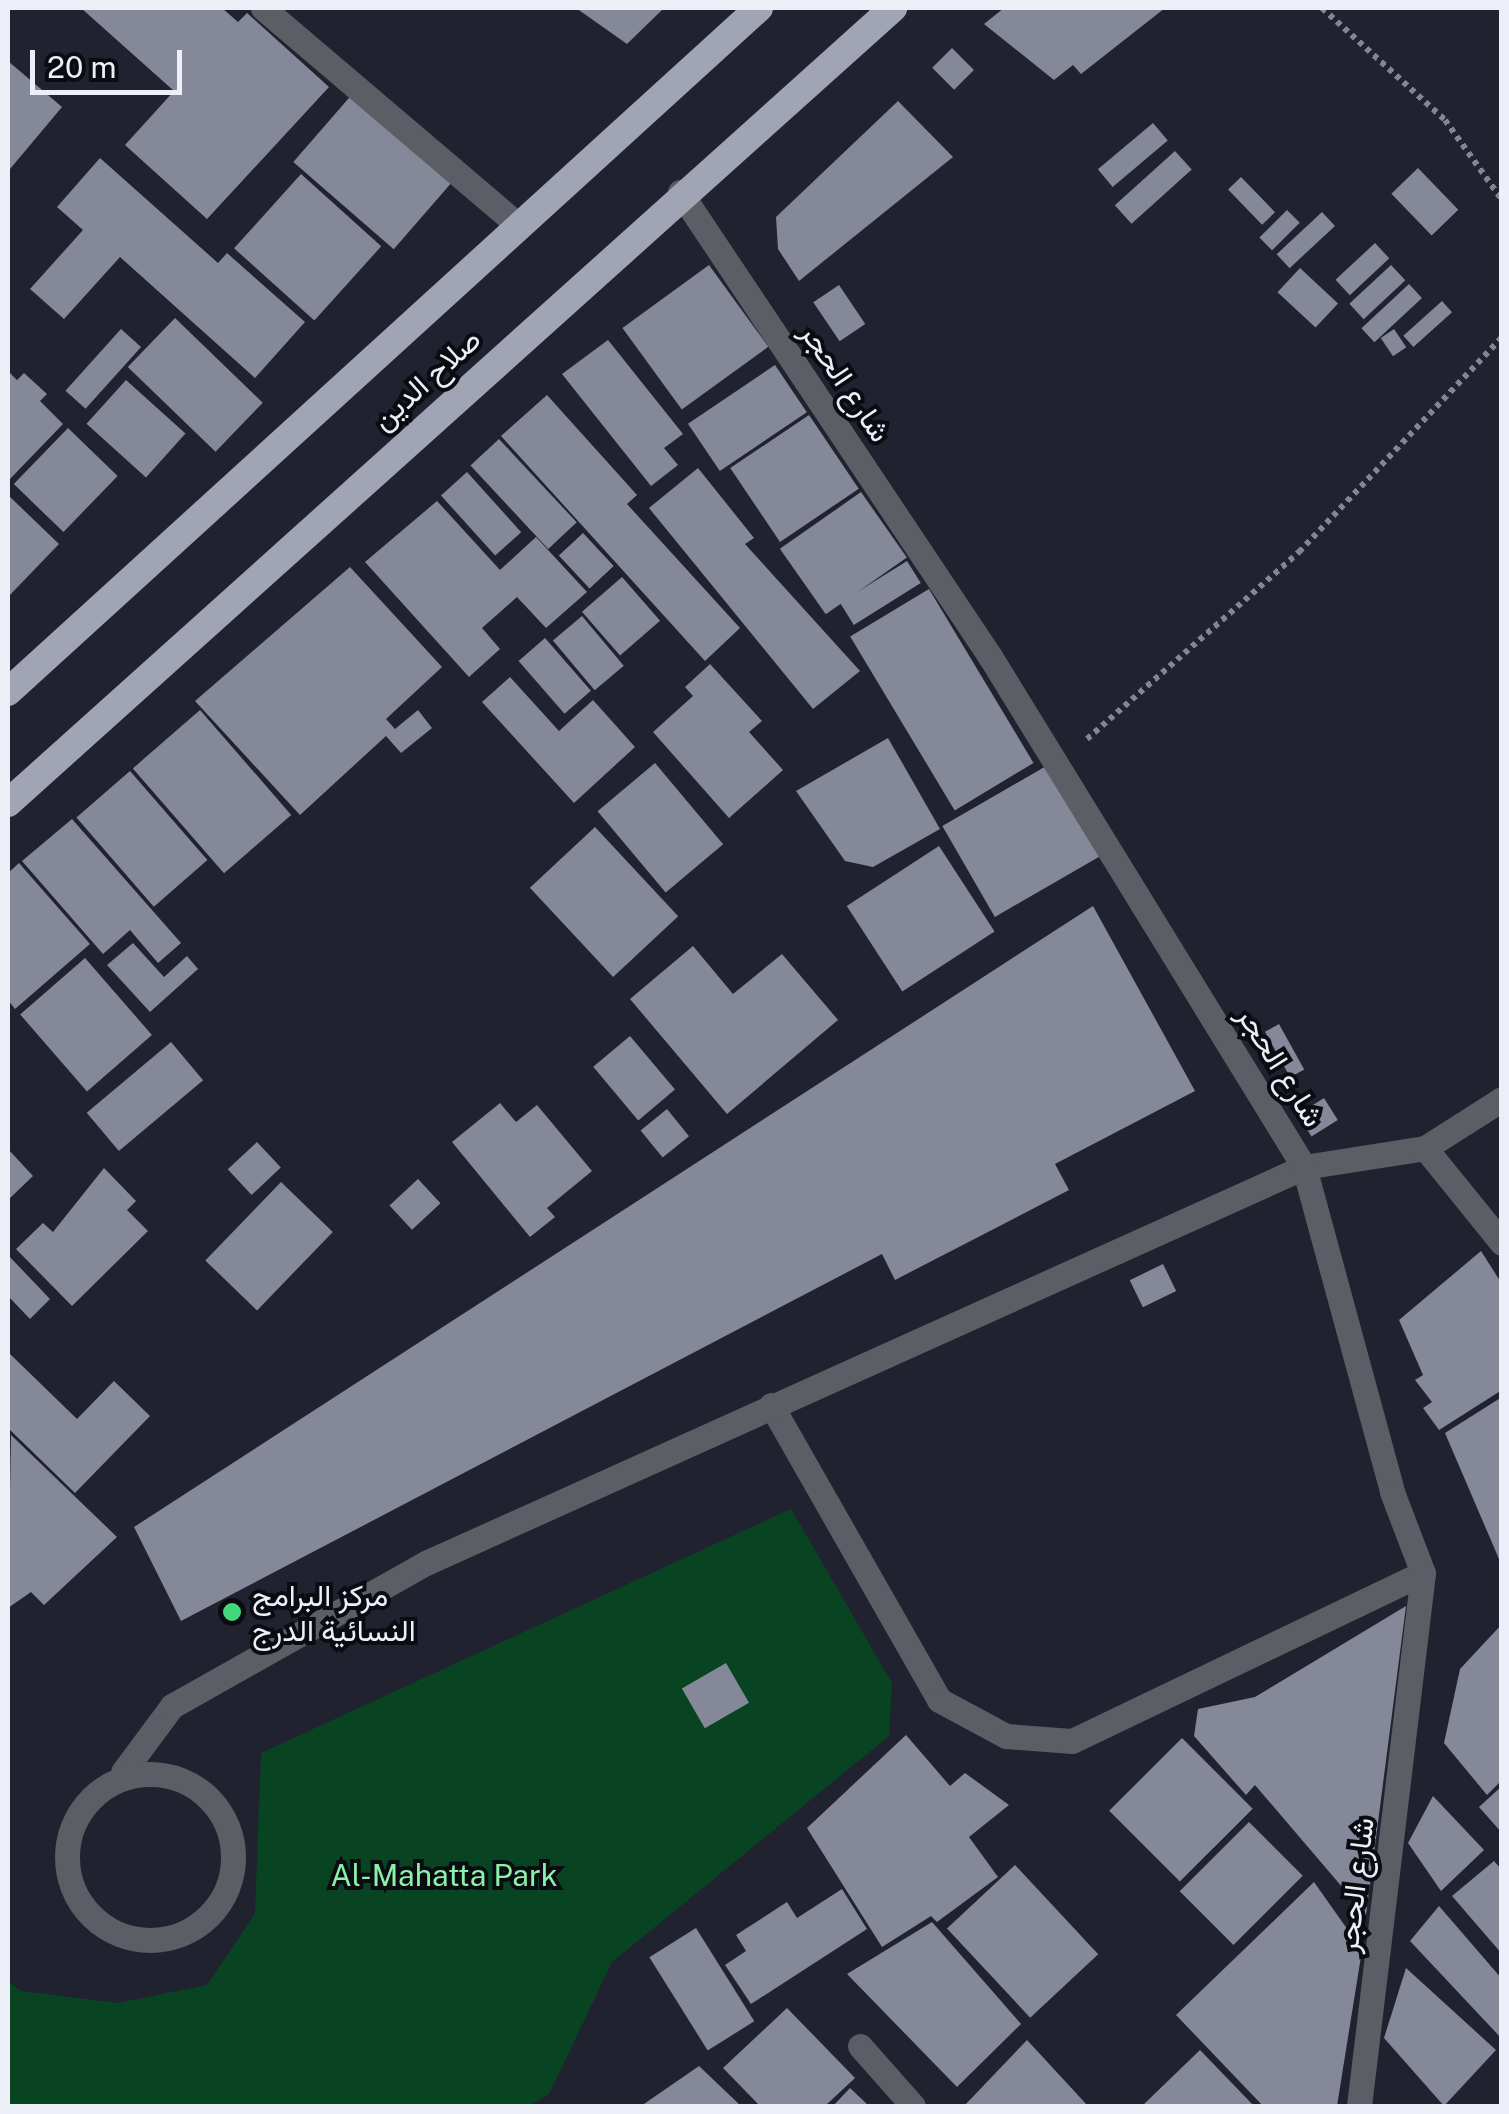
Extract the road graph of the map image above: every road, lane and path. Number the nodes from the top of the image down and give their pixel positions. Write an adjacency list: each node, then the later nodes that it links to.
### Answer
1 (262, 8): 7 (street)
2 (759, 8): 7 (highway, صلاح الدين)
3 (893, 8): 5 (highway, صلاح الدين)
4 (1322, 8): 6 (path)
5 (680, 192): 10 (street, شارع الحجر); 11 (highway, صلاح الدين)
6 (1502, 200)
7 (519, 226): 9 (highway, صلاح الدين)
8 (1502, 337): 10 (path)
9 (8, 692)
10 (1057, 765): 14 (street, شارع الحجر)
11 (8, 803)
12 (1502, 1099): 13 (street)
13 (1425, 1148): 14 (street); 15 (street)
14 (1304, 1167): 16 (street); 17 (street, شارع الحجر)
15 (1502, 1243)
16 (771, 1405): 17 (street); 18 (street)
17 (1424, 1573): 21 (street, شارع الحجر)
18 (123, 1772): 18 (street)
19 (860, 2046): 20 (street)
20 (912, 2106)
21 (1360, 2106)

